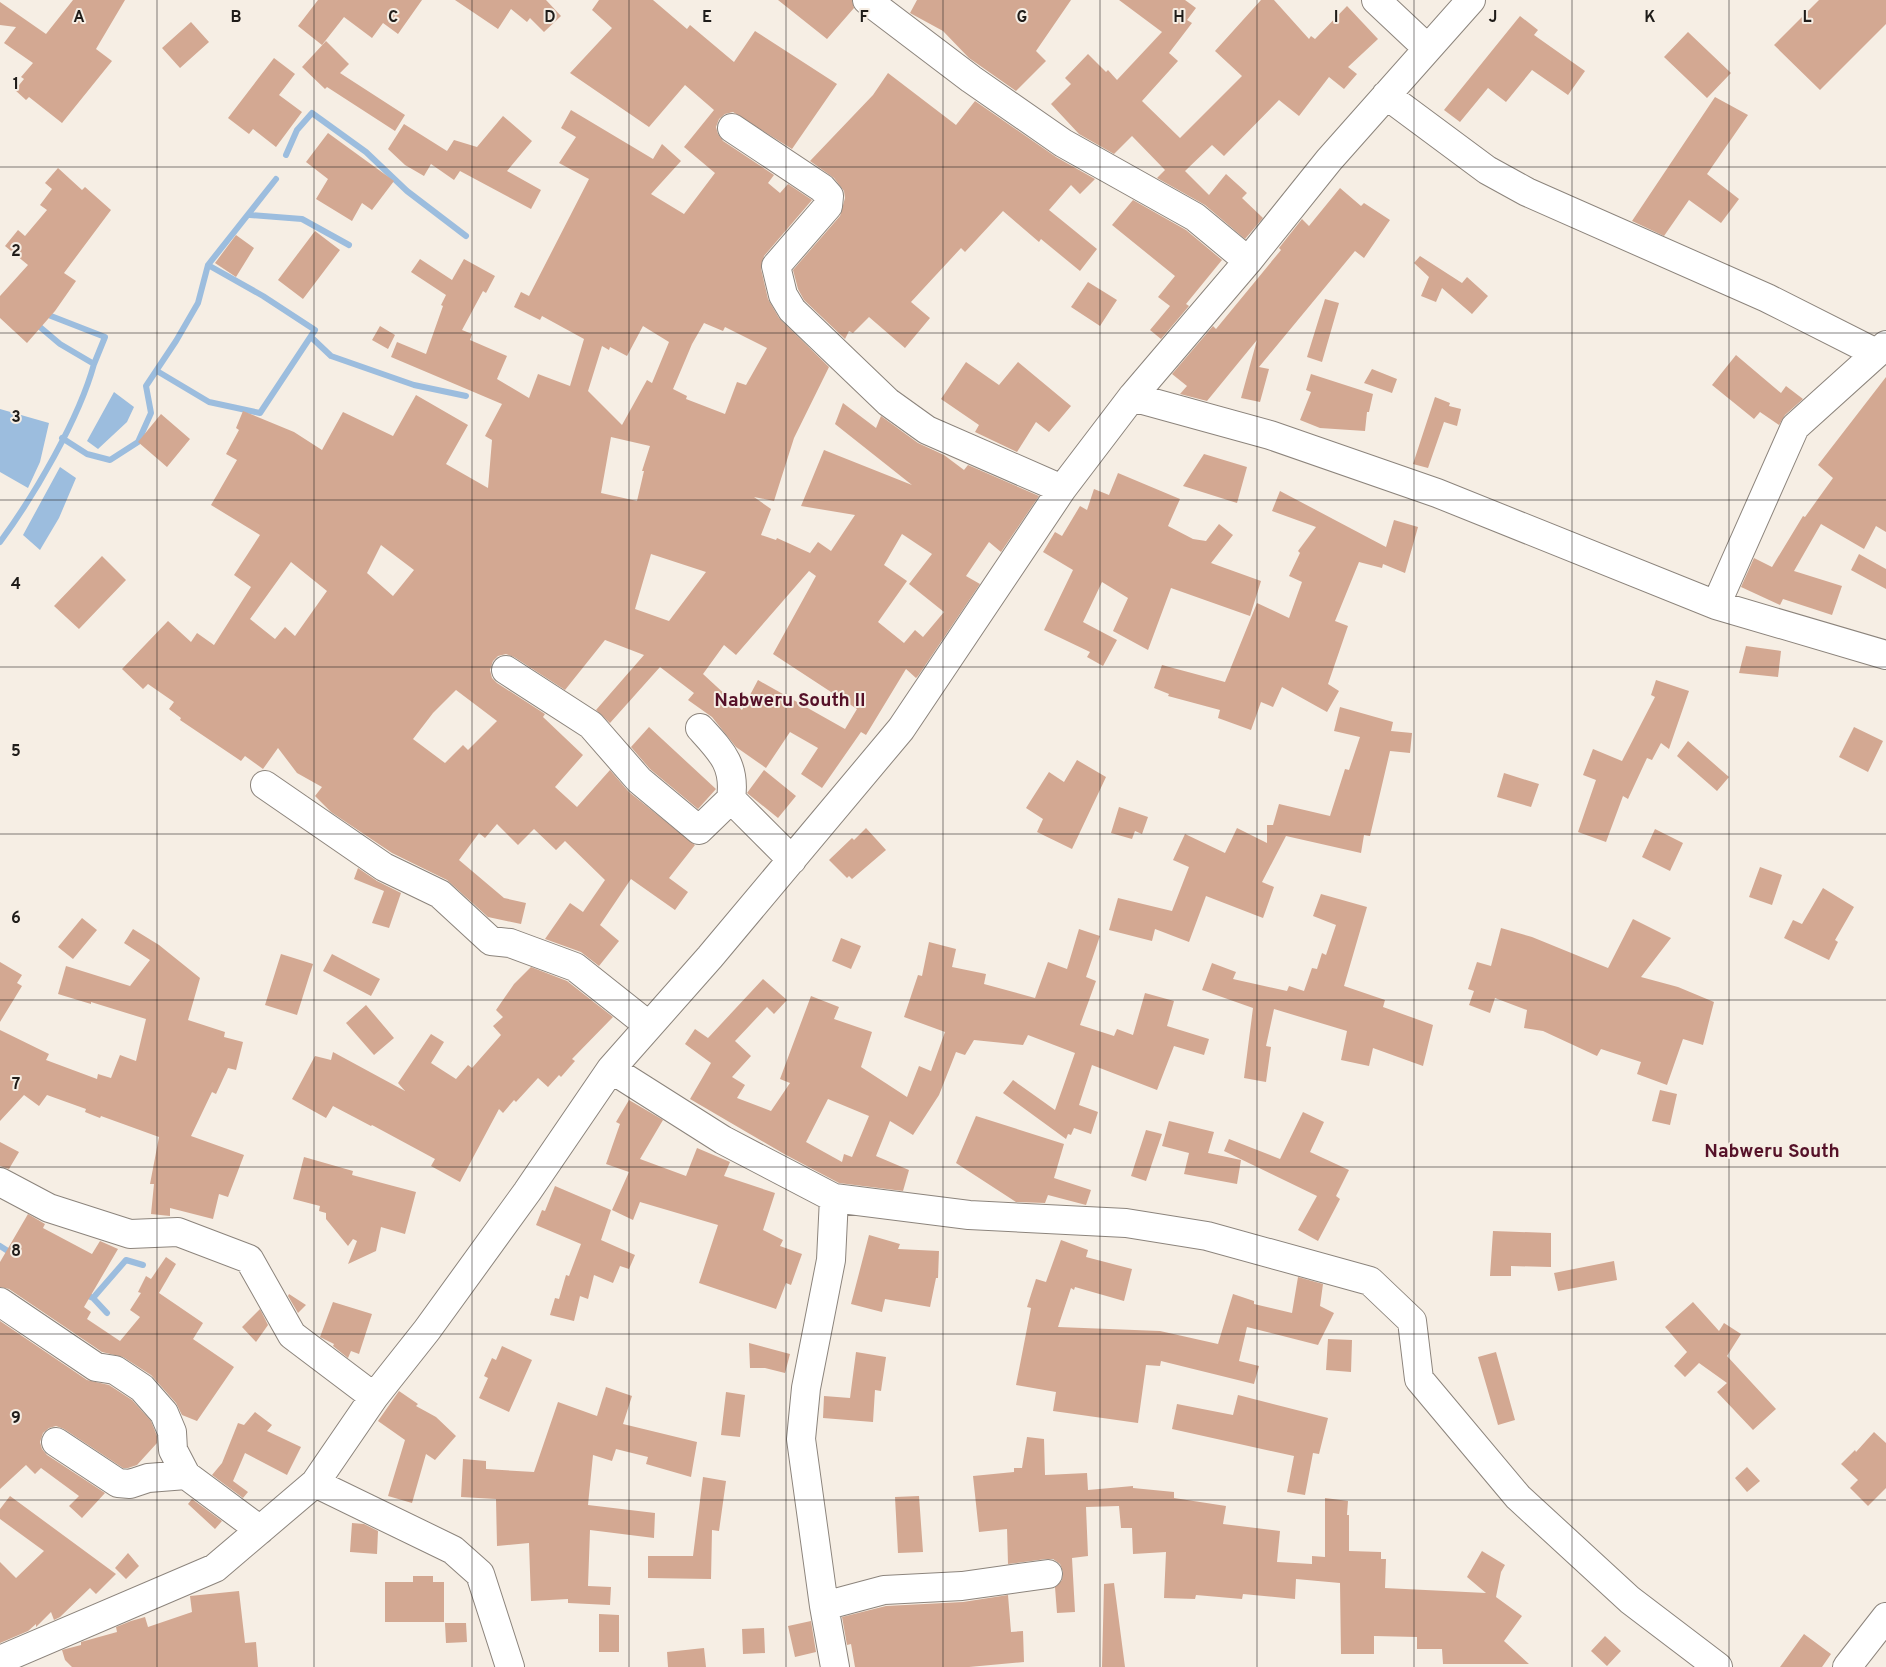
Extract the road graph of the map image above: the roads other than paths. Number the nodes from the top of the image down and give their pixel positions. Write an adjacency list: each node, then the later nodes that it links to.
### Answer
1 (867, 0): 7 (street)
2 (1376, 0): 4 (street)
3 (1471, 0): 4 (street)
4 (1427, 48): 5 (street)
5 (1386, 95): 7 (street); 8 (street)
6 (732, 128): 10 (street)
7 (1248, 261): 9 (street)
8 (1881, 349): 11 (street)
9 (1132, 397): 10 (street); 11 (street)
10 (1062, 490): 17 (street)
11 (1716, 605): 12 (street)
12 (1886, 655)
13 (506, 670): 16 (street)
14 (700, 728): 16 (street)
15 (265, 785): 18 (street)
16 (731, 798): 17 (street)
17 (792, 860): 18 (street)
18 (648, 1025): 19 (street)
19 (610, 1069): 21 (street); 23 (street)
20 (0, 1182): 23 (street)
21 (834, 1198): 29 (street); 34 (street)
22 (0, 1302): 25 (street)
23 (374, 1398): 26 (street)
24 (56, 1442): 25 (street)
25 (186, 1475): 27 (street)
26 (315, 1483): 27 (street); 32 (street)
27 (260, 1530): 31 (street)
28 (1048, 1574): 29 (street)
29 (824, 1606): 33 (street)
30 (1886, 1617): 35 (street)
31 (0, 1660)
32 (510, 1667)
33 (835, 1667)
34 (1718, 1667)
35 (1847, 1667)

